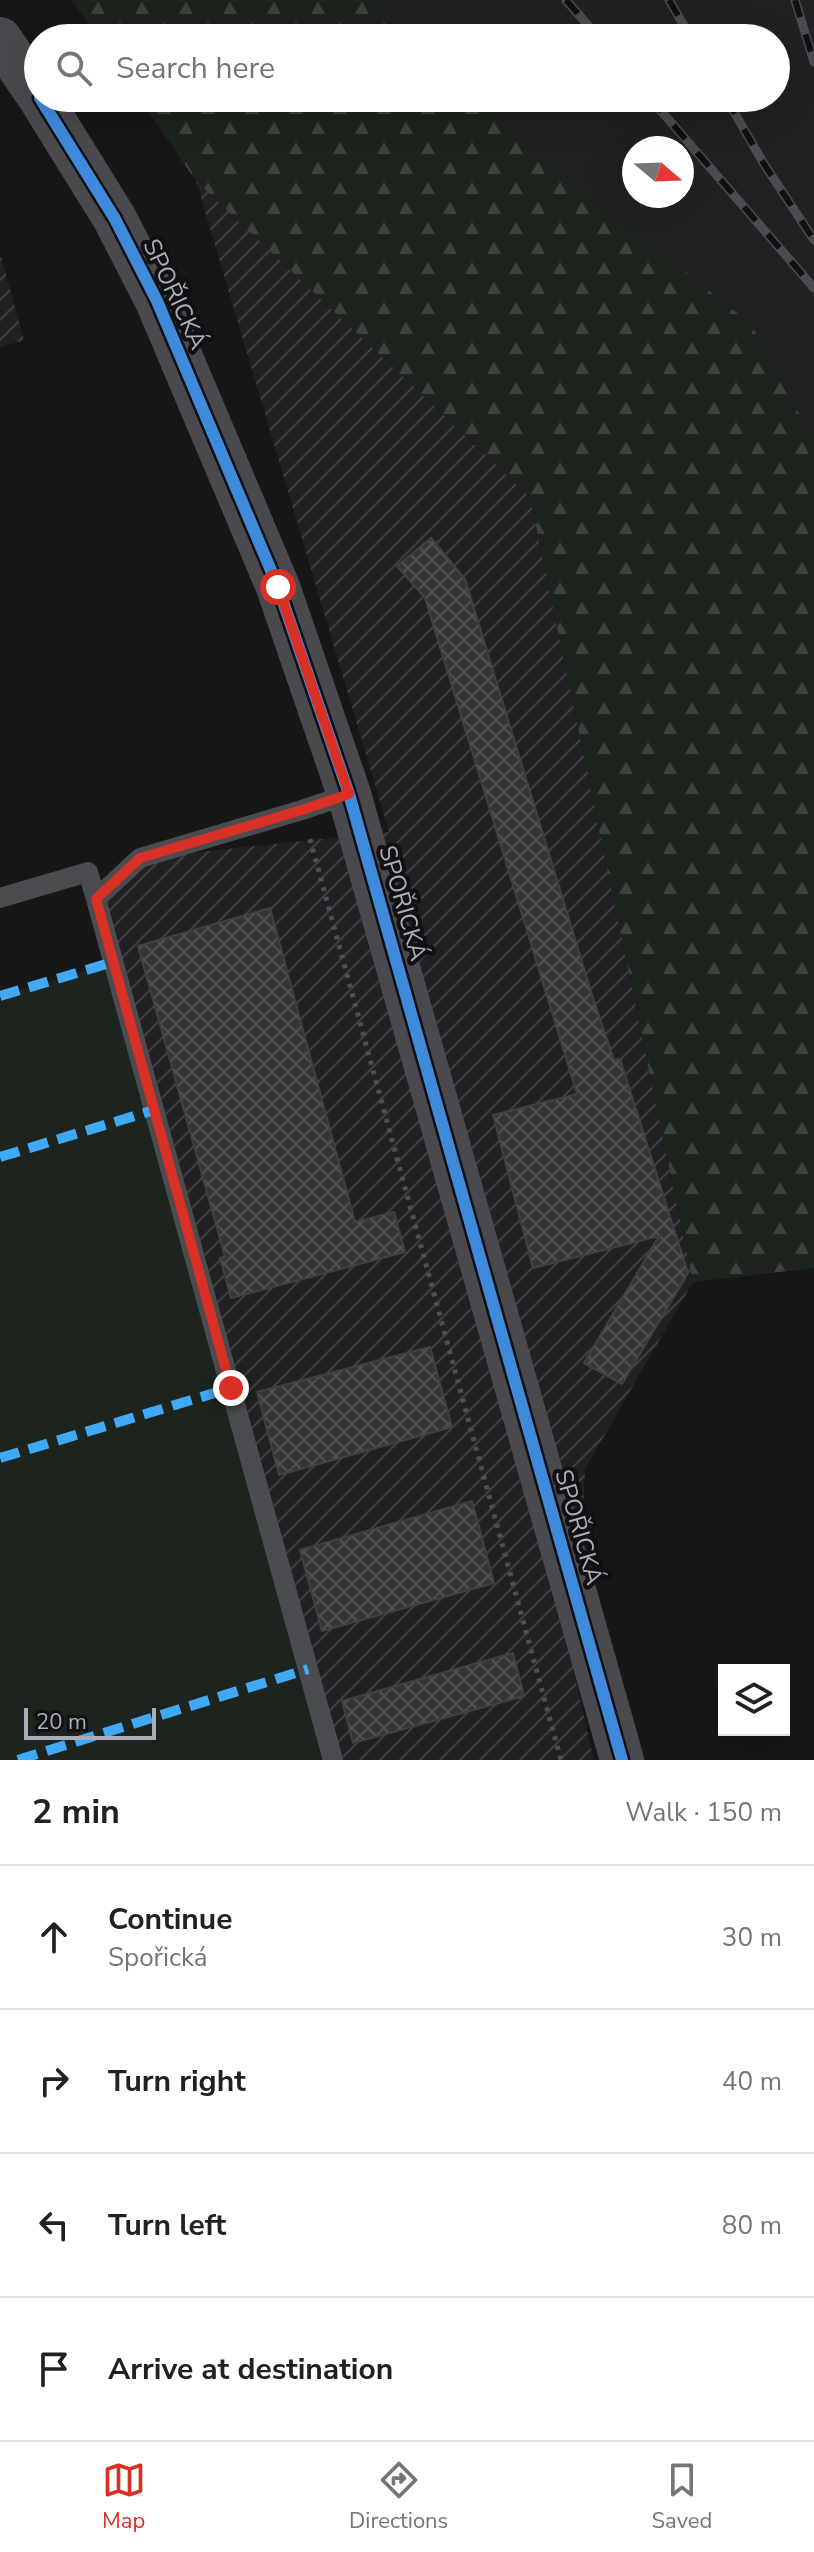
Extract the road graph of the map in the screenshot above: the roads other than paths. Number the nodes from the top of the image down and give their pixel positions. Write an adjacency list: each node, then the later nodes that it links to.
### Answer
1 (0, 39): 2 (street, SPOŘICKÁ)
2 (24, 74)
3 (49, 112): 4 (street, SPOŘICKÁ)
4 (349, 794): 6 (lane); 8 (street, SPOŘICKÁ)
5 (0, 898): 6 (lane)
6 (96, 899): 7 (lane)
7 (333, 1760)
8 (622, 1760)

